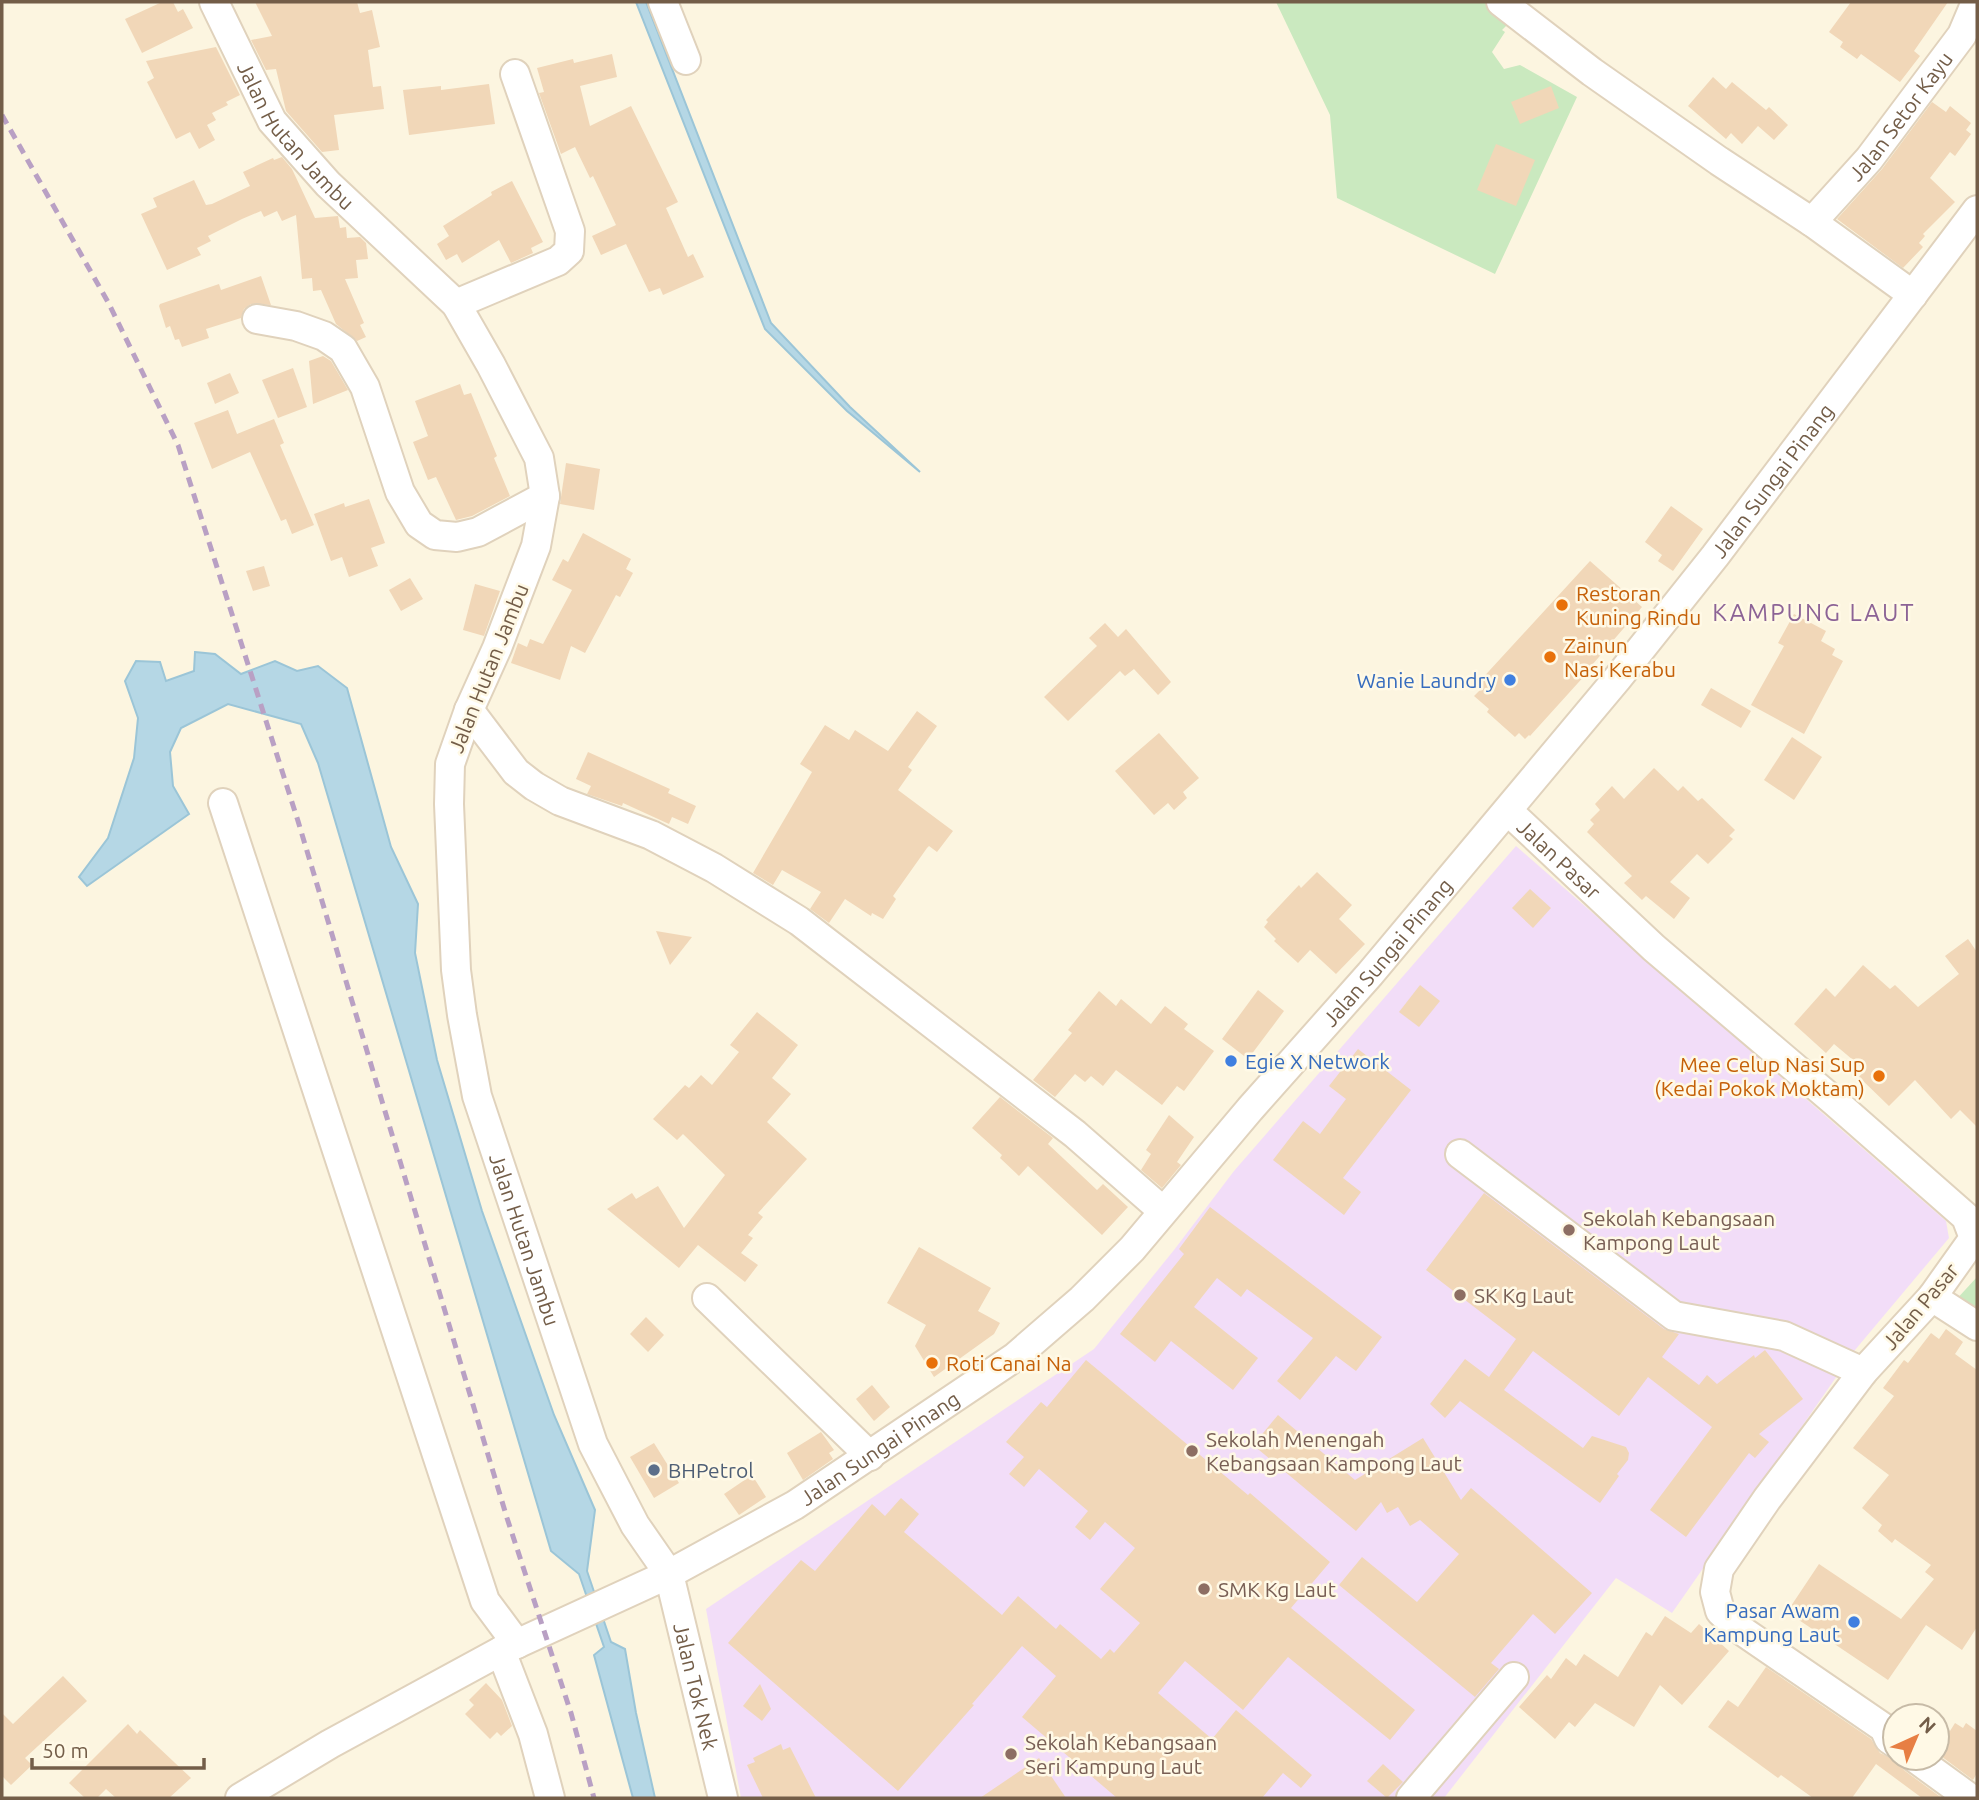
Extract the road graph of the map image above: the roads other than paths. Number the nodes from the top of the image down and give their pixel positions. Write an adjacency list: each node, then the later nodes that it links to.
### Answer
1 (214, 2): 10 (street, Jalan Hutan Jambu)
2 (663, 2): 5 (street)
3 (1501, 2): 8 (street)
4 (1976, 2): 8 (street, Jalan Setor Kayu)
5 (686, 60)
6 (515, 74): 10 (street)
7 (1977, 211): 9 (street, Jalan Sungai Pinang)
8 (1812, 222): 9 (street)
9 (1913, 295): 15 (street, Jalan Sungai Pinang)
10 (456, 304): 12 (street, Jalan Hutan Jambu)
11 (257, 319): 12 (street)
12 (545, 495): 13 (street, Jalan Hutan Jambu)
13 (469, 710): 17 (street); 24 (street, Jalan Hutan Jambu)
14 (223, 803): 25 (street)
15 (1508, 811): 17 (street, Jalan Sungai Pinang); 18 (street, Jalan Pasar)
16 (1460, 1154): 22 (street)
17 (1163, 1211): 23 (street, Jalan Sungai Pinang)
18 (1976, 1238): 20 (street, Jalan Pasar)
19 (707, 1297): 23 (street)
20 (1932, 1297): 21 (street); 22 (street, Jalan Pasar)
21 (1977, 1326)
22 (1863, 1372): 27 (street, Jalan Pasar)
23 (870, 1456): 24 (street, Jalan Sungai Pinang)
24 (669, 1574): 25 (street, Jalan Sungai Pinang); 31 (street, Jalan Tok Nek)
25 (515, 1644): 29 (street, Jalan Sungai Pinang); 30 (street)
26 (1514, 1677): 32 (street)
27 (1881, 1726)
28 (1934, 1772): 33 (street)
29 (240, 1798)
30 (550, 1798)
31 (723, 1798)
32 (1411, 1798)
33 (1970, 1798)

